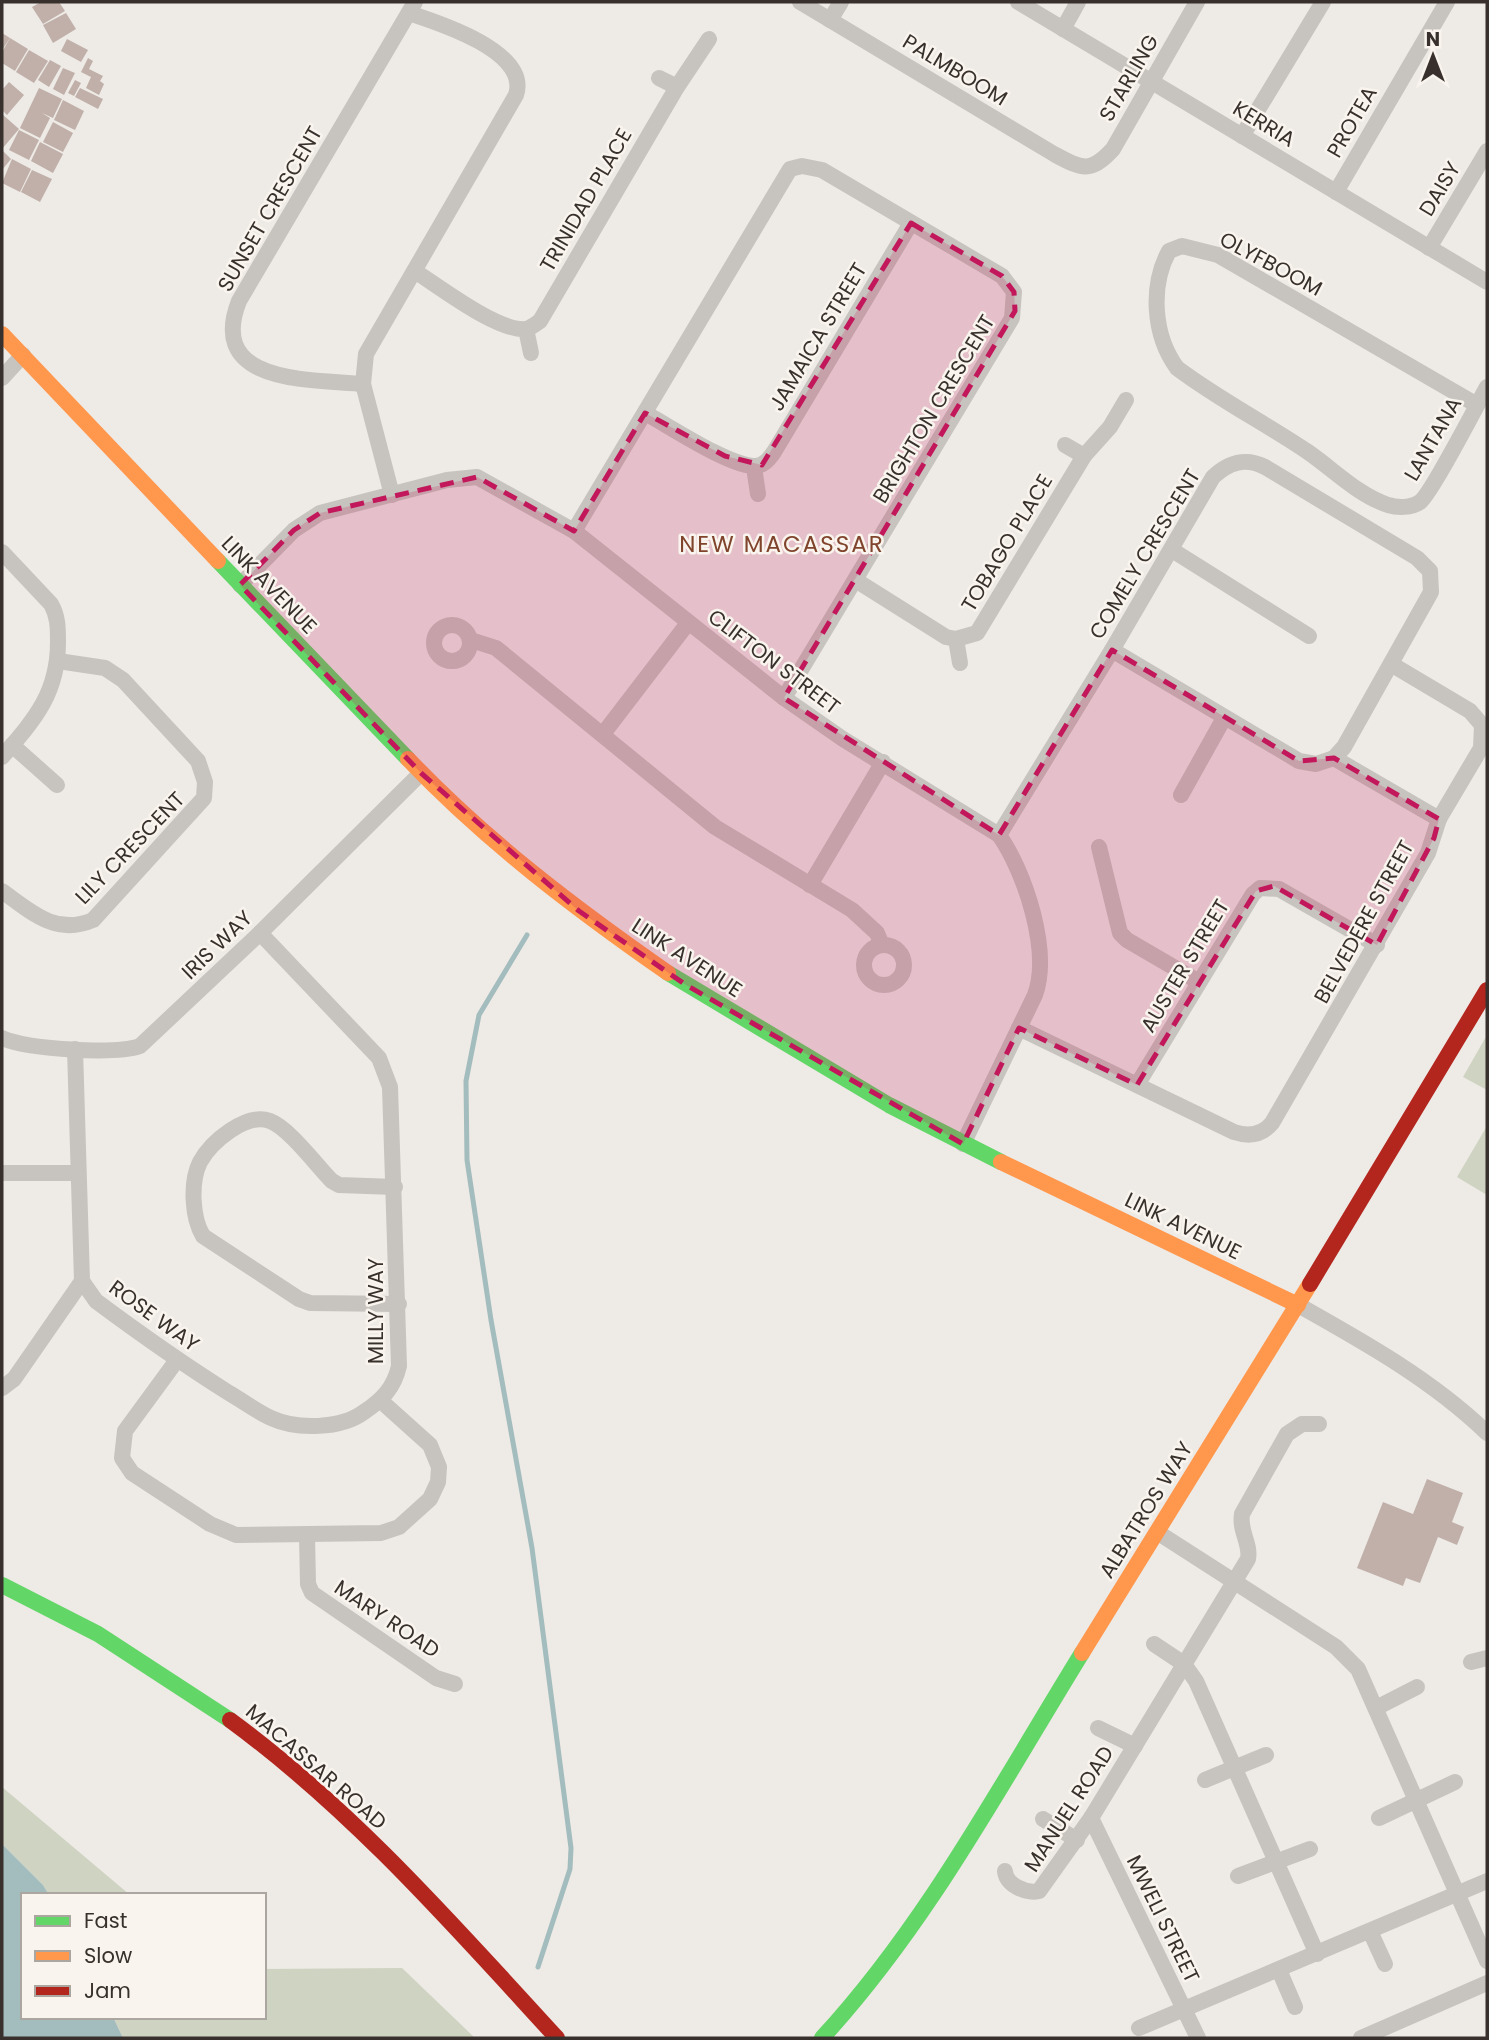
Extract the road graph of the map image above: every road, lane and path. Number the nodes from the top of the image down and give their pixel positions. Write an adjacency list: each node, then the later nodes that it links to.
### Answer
1 (800, 2): 9 (street, PALMBOOM)
2 (841, 2): 9 (street)
3 (1018, 2): 10 (street, KERRIA)
4 (1078, 2): 10 (street)
5 (1197, 2): 13 (street, STARLING)
6 (1323, 2): 15 (street)
7 (1447, 2): 18 (street, PROTEA)
8 (412, 8): 21 (street, SUNSET CRESCENT); 28 (street, SUNSET CRESCENT)
9 (830, 20): 17 (street, PALMBOOM)
10 (1063, 29): 13 (street, KERRIA)
11 (709, 39): 14 (street, TRINIDAD PLACE)
12 (659, 78): 14 (street)
13 (1152, 82): 15 (street, KERRIA); 17 (street, STARLING)
14 (677, 87): 23 (street, TRINIDAD PLACE)
15 (1242, 136): 18 (street, KERRIA)
16 (1487, 151): 20 (street, DAISY)
17 (1090, 167)
18 (1336, 192): 20 (street, KERRIA)
19 (911, 223): 32 (street, BRIGHTON CRESCENT); 35 (street, JAMAICA STREET); 42 (street, BRIGHTON CRESCENT)
20 (1429, 248): 22 (street, KERRIA)
21 (416, 272): 23 (street); 28 (street, SUNSET CRESCENT)
22 (1487, 282)
23 (526, 329): 25 (street)
24 (2, 334): 26 (street, LINK AVENUE)
25 (531, 353)
26 (23, 355): 27 (street); 43 (street, LINK AVENUE)
27 (2, 378)
28 (363, 384): 37 (street, SUNSET CRESCENT)
29 (1487, 387): 31 (street, LANTANA)
30 (1126, 400): 34 (street, TOBAGO PLACE)
31 (1477, 405): 38 (street, LANTANA); 38 (street, OLYFBOOM)
32 (645, 413): 35 (street); 39 (street, BRIGHTON CRESCENT)
33 (1065, 445): 34 (street)
34 (1084, 456): 46 (street, TOBAGO PLACE)
35 (754, 467): 36 (street)
36 (758, 494)
37 (392, 495): 39 (street, CLIFTON STREET); 43 (street, CLIFTON STREET)
38 (1409, 506)
39 (574, 531): 44 (street, CLIFTON STREET)
40 (1172, 550): 45 (street); 48 (street, COMELY CRESCENT); 51 (street, COMELY CRESCENT)
41 (2, 552): 49 (street)
42 (857, 581): 46 (street, TOBAGO PLACE); 52 (street, BRIGHTON CRESCENT)
43 (240, 585): 58 (street, LINK AVENUE)
44 (688, 623): 52 (street, CLIFTON STREET); 54 (street)
45 (1309, 636)
46 (956, 639): 50 (street, TOBAGO PLACE)
47 (471, 640): 54 (street)
48 (1112, 650): 53 (street); 62 (street, COMELY CRESCENT)
49 (58, 661): 55 (street); 65 (street, LILY CRESCENT)
50 (960, 663)
51 (1391, 664): 56 (street, COMELY CRESCENT); 61 (street, BELVEDERE STREET)
52 (784, 698): 57 (street, CLIFTON STREET)
53 (1224, 718): 56 (street); 60 (street)
54 (603, 734): 64 (street)
55 (7, 751): 59 (street)
56 (1334, 758): 61 (street)
57 (883, 762): 62 (street, CLIFTON STREET); 64 (street)
58 (421, 773): 66 (street, IRIS WAY); 75 (street, LINK AVENUE)
59 (57, 785)
60 (1181, 795)
61 (1439, 819): 68 (street, BELVEDERE STREET)
62 (999, 835): 71 (street, CLIFTON STREET)
63 (1099, 847): 69 (street)
64 (810, 885): 67 (street)
65 (2, 891)
66 (260, 933): 73 (street, IRIS WAY); 78 (street, MILLY WAY)
67 (882, 945)
68 (1377, 945): 69 (street, AUSTER STREET); 74 (street, BELVEDERE STREET)
69 (1199, 982): 74 (street, AUSTER STREET)
70 (1487, 990): 81 (street, ALBATROS WAY)
71 (1019, 1028): 74 (street, BELVEDERE STREET); 75 (street, CLIFTON STREET)
72 (2, 1038): 73 (street, IRIS WAY)
73 (75, 1049): 77 (street, ROSE WAY)
74 (1137, 1085)
75 (962, 1144): 81 (street, LINK AVENUE)
76 (2, 1173): 77 (street)
77 (77, 1173): 79 (street, ROSE WAY)
78 (395, 1187): 80 (street, MILLY WAY); 80 (street)
79 (82, 1281): 82 (street, ROSE WAY); 83 (street)
80 (400, 1304): 84 (street, MILLY WAY)
81 (1298, 1305): 86 (street, LINK AVENUE); 87 (street, ALBATROS WAY)
82 (177, 1360): 84 (street, ROSE WAY); 88 (street)
83 (2, 1388)
84 (381, 1401): 88 (street)
85 (1319, 1424): 89 (street, MANUEL ROAD)
86 (1487, 1433)
87 (1157, 1532): 89 (street); 125 (street, ALBATROS WAY)
88 (307, 1536): 95 (street, MARY ROAD)
89 (1235, 1583): 94 (street, MANUEL ROAD); 97 (street)
90 (2, 1586): 124 (street, MACASSAR ROAD)
91 (1153, 1644): 94 (street)
92 (1487, 1658): 93 (street)
93 (1471, 1662)
94 (1184, 1664): 99 (street, MANUEL ROAD); 101 (street)
95 (455, 1684)
96 (1417, 1687): 97 (street)
97 (1376, 1708): 104 (street)
98 (1098, 1728): 99 (street, MANUEL ROAD)
99 (1135, 1746): 105 (street, MANUEL ROAD)
100 (1266, 1755): 101 (street)
101 (1234, 1768): 102 (street); 110 (street)
102 (1205, 1780)
103 (1455, 1782): 104 (street)
104 (1417, 1800): 106 (street); 114 (street)
105 (1091, 1818): 108 (street, MANUEL ROAD); 122 (street, MWELI STREET)
106 (1379, 1818)
107 (1043, 1819): 108 (street)
108 (1077, 1840): 111 (street, MANUEL ROAD)
109 (1310, 1849): 110 (street)
110 (1276, 1862): 112 (street); 116 (street)
111 (1005, 1871)
112 (1238, 1876)
113 (1487, 1881): 114 (street)
114 (1459, 1894): 115 (street); 117 (street)
115 (1370, 1931): 116 (street); 118 (street)
116 (1317, 1954): 119 (street)
117 (1487, 1961)
118 (1385, 1964)
119 (1279, 1970): 121 (street); 122 (street)
120 (1487, 1983): 127 (street)
121 (1295, 2007)
122 (1184, 2010): 123 (street); 126 (street, MWELI STREET)
123 (1139, 2028)
124 (557, 2038)
125 (822, 2038)
126 (1198, 2038)
127 (1362, 2038)

